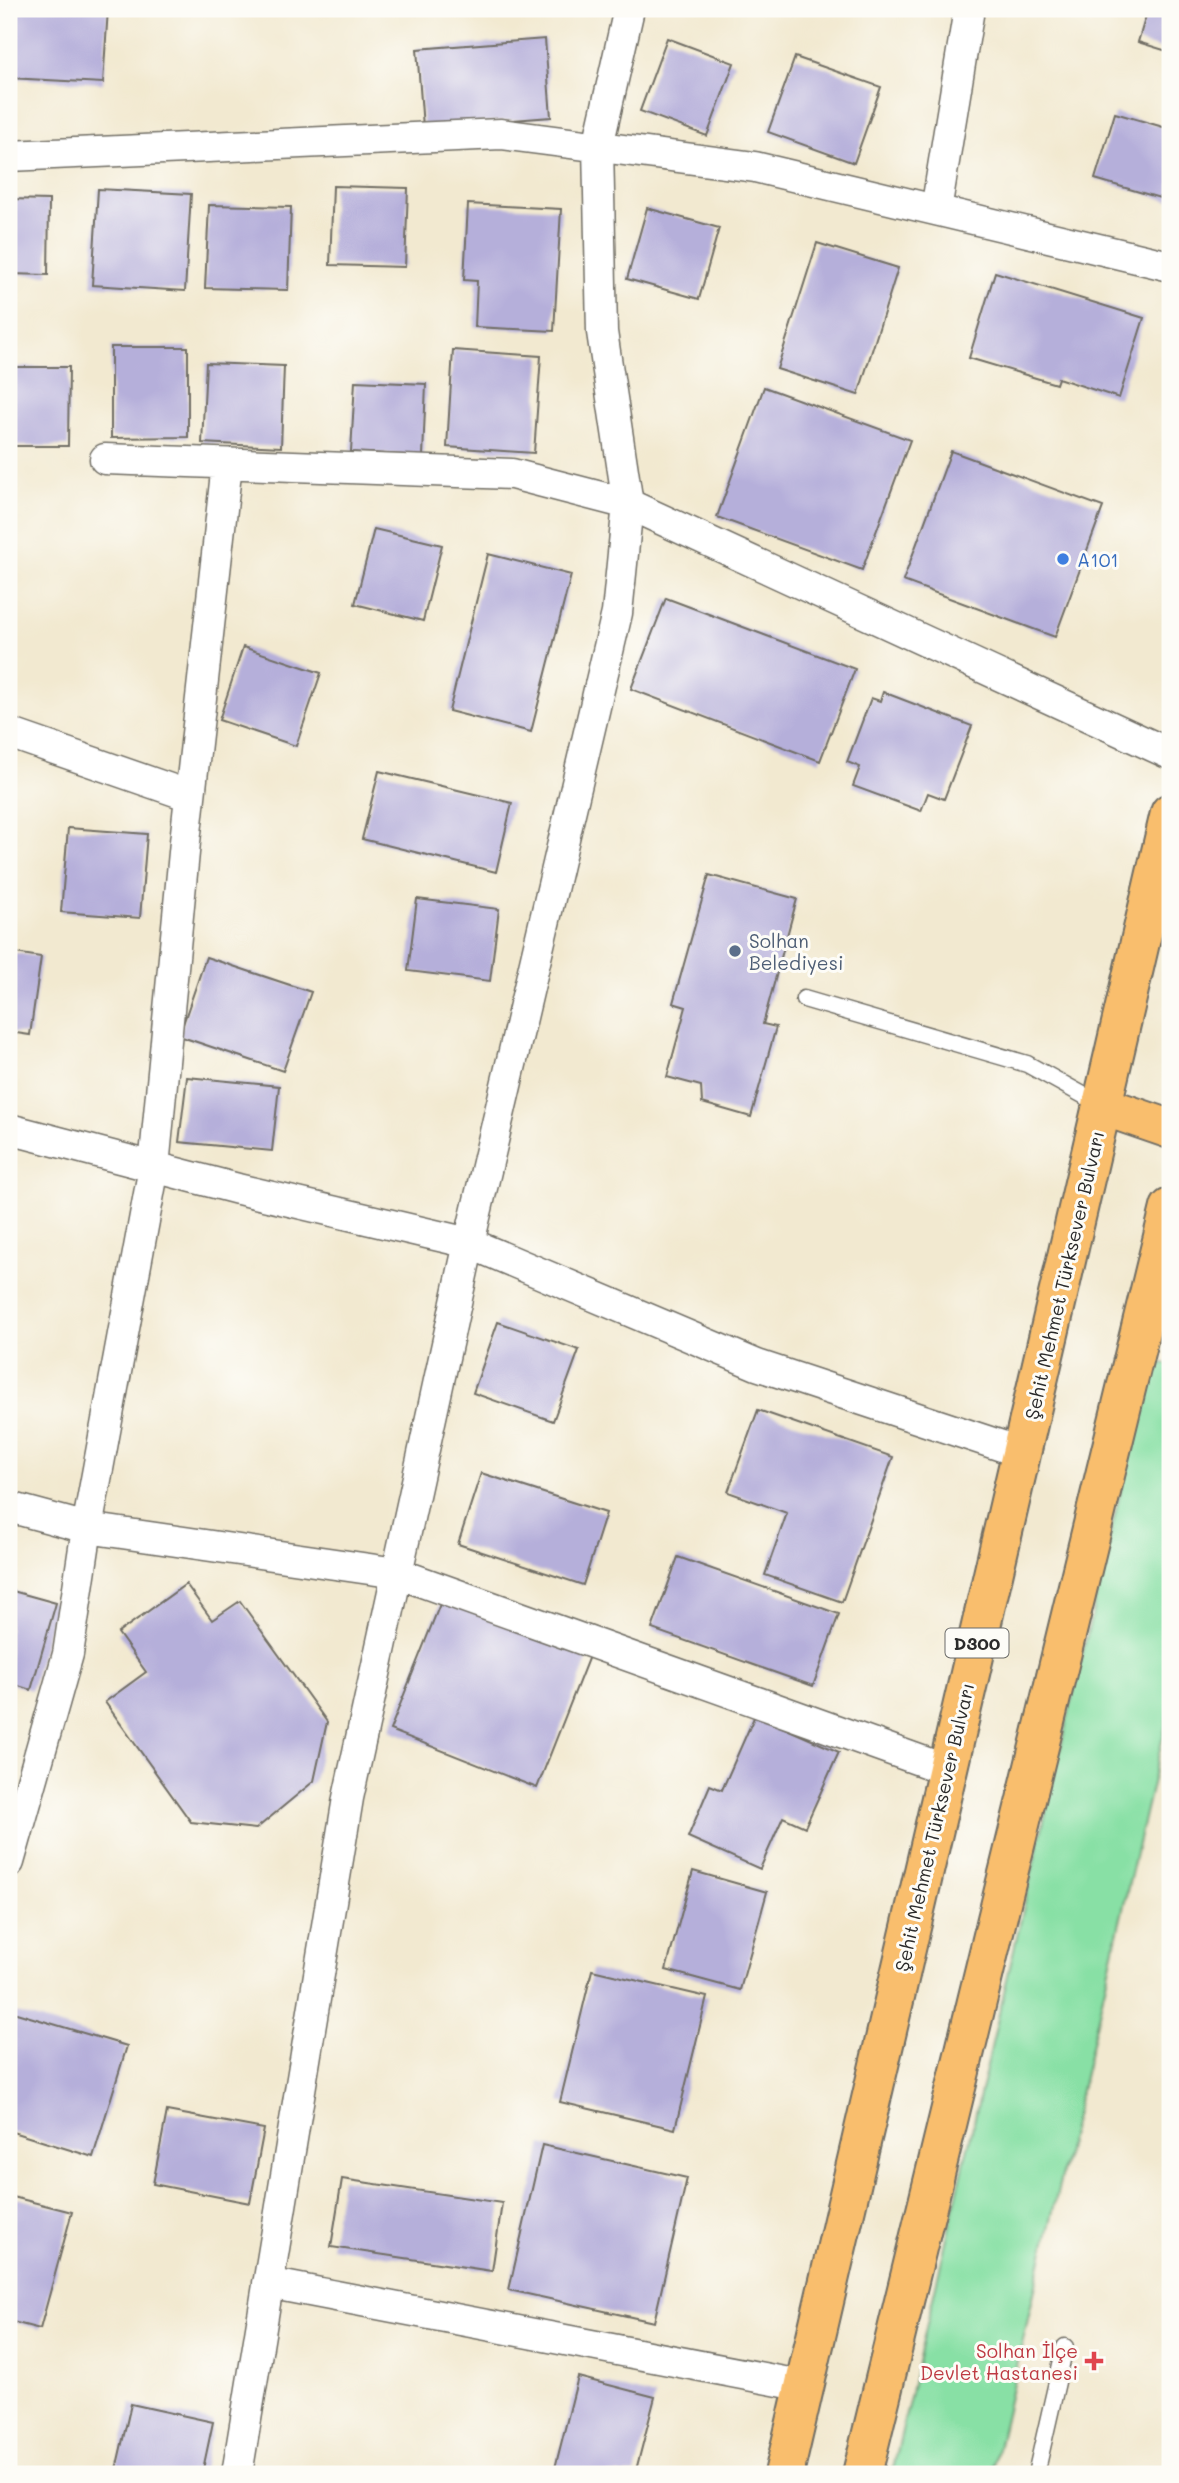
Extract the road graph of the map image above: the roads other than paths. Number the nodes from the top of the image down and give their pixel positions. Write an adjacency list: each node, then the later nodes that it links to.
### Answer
1 (629, 9): 3 (street)
2 (969, 9): 5 (street)
3 (598, 146): 4 (street); 5 (street); 9 (street)
4 (9, 156)
5 (936, 210): 6 (street)
6 (1170, 266)
7 (105, 459): 8 (street)
8 (228, 464): 9 (street); 12 (street)
9 (628, 505): 11 (street); 20 (street)
10 (9, 733): 12 (street)
11 (1170, 754)
12 (190, 796): 18 (street)
13 (1170, 813): 15 (highway, Şehit Mehmet Türksever Bulvarı / D300)
14 (804, 999): 15 (lane)
15 (1103, 1107): 17 (highway); 21 (highway, Şehit Mehmet Türksever Bulvarı / D300)
16 (9, 1129): 18 (street)
17 (1170, 1129)
18 (154, 1167): 20 (street); 23 (street)
19 (1170, 1208): 32 (highway)
20 (469, 1243): 21 (street); 24 (street)
21 (1023, 1453): 25 (highway, Şehit Mehmet Türksever Bulvarı / D300)
22 (9, 1507): 23 (street)
23 (87, 1528): 24 (street); 26 (street)
24 (397, 1573): 25 (street); 27 (street)
25 (947, 1770): 29 (highway, Şehit Mehmet Türksever Bulvarı / D300)
26 (9, 1862)
27 (268, 2283): 29 (street); 30 (street)
28 (1065, 2347): 33 (lane)
29 (805, 2386): 31 (highway, Şehit Mehmet Türksever Bulvarı / D300)
30 (237, 2474)
31 (784, 2474)
32 (862, 2474)
33 (1036, 2474)

